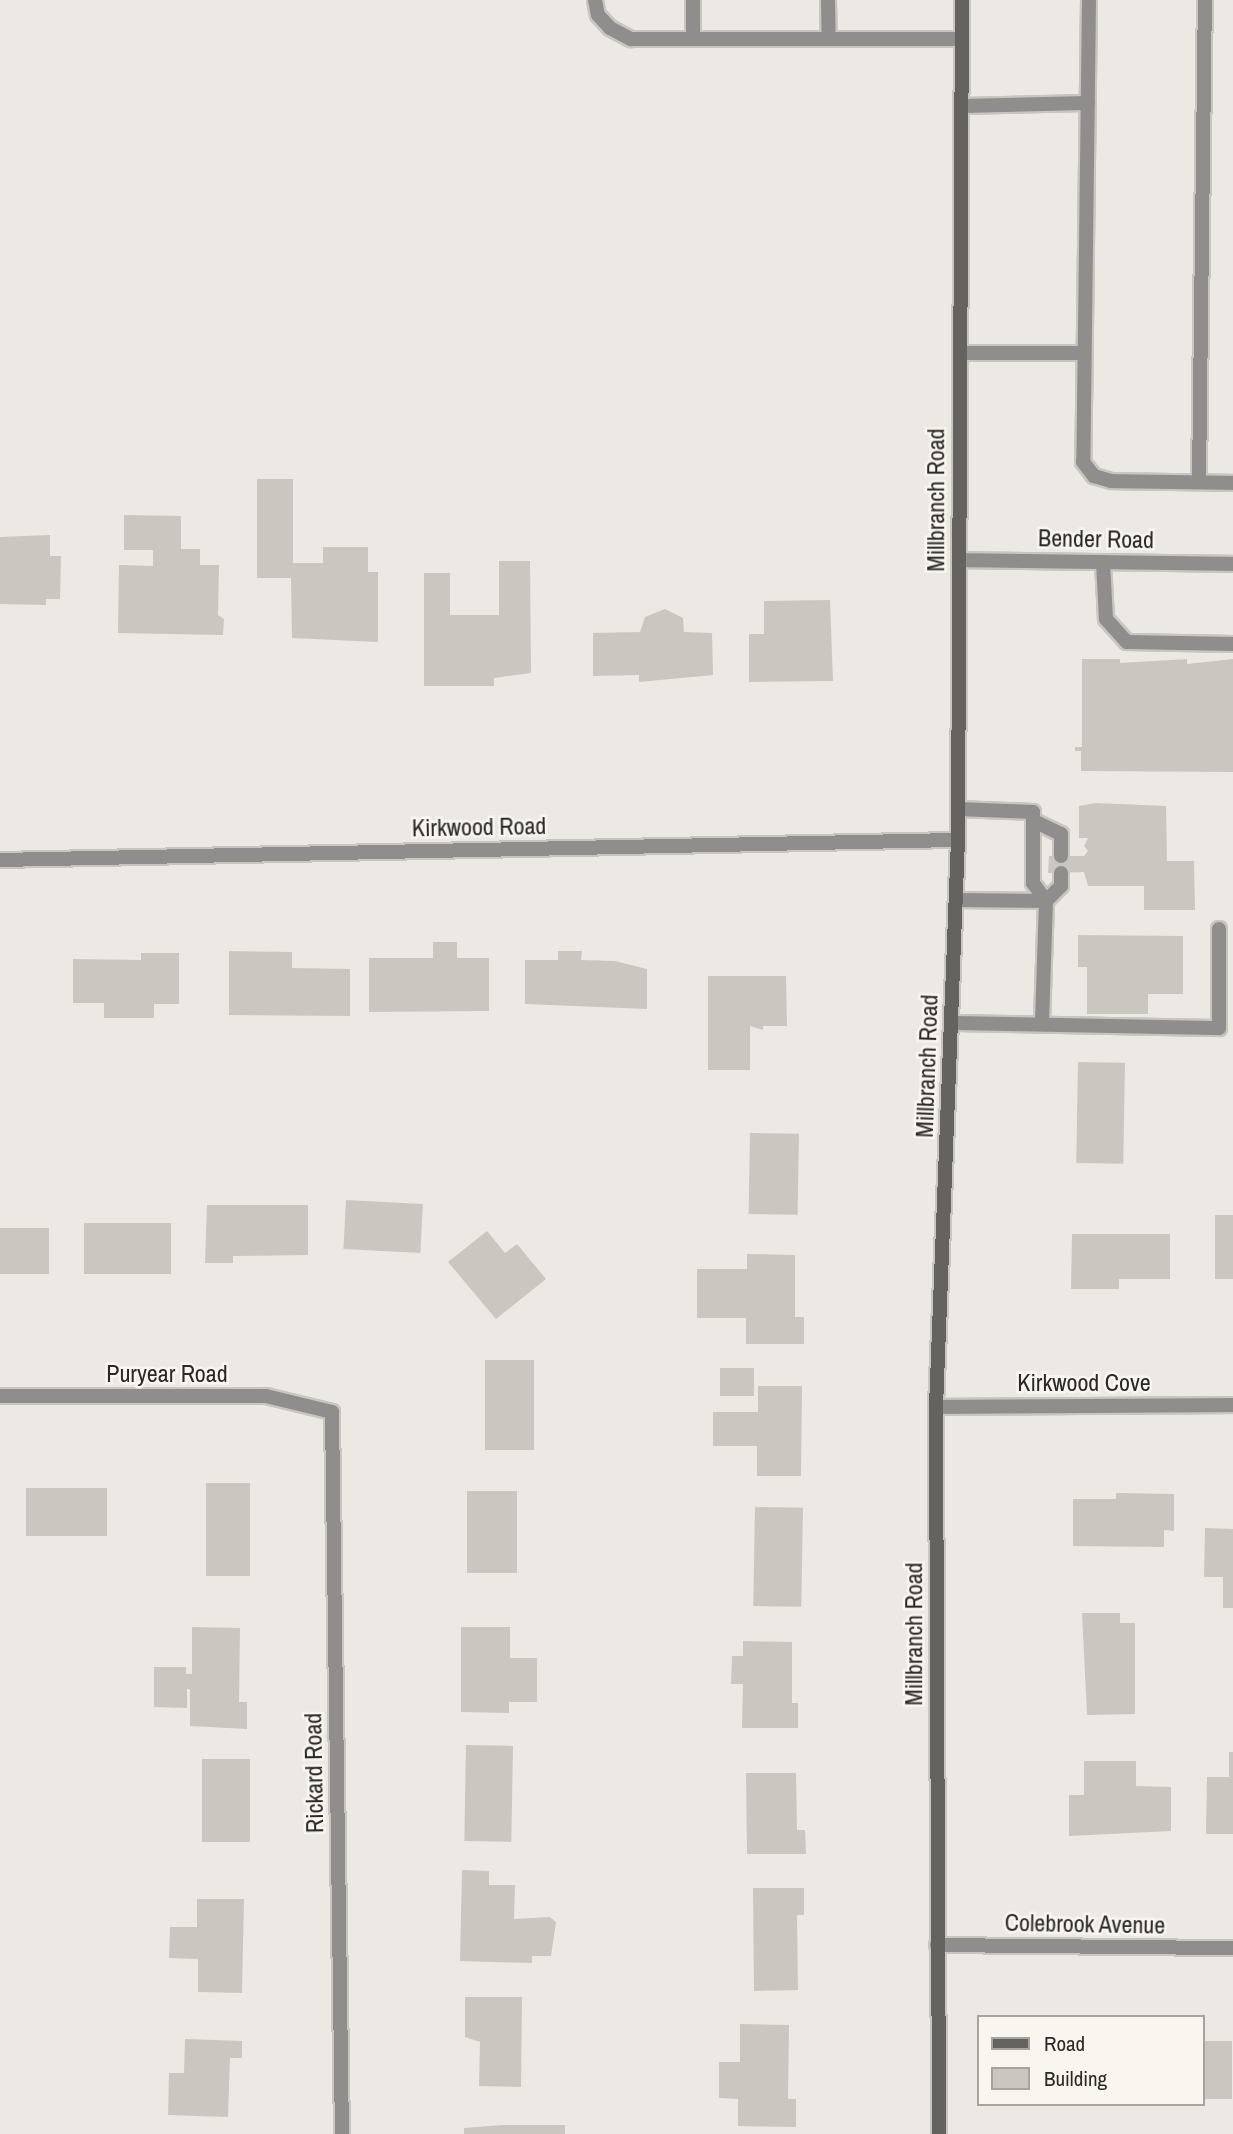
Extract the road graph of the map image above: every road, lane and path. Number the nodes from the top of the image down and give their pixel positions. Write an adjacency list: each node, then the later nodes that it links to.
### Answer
1 (595, 0): 7 (street)
2 (693, 0): 7 (street)
3 (828, 0): 8 (street)
4 (962, 0): 9 (main road, Millbranch Road)
5 (1089, 0): 10 (street)
6 (1205, 0): 14 (street)
7 (693, 39): 8 (street)
8 (829, 39): 9 (street)
9 (962, 39): 11 (main road, Millbranch Road)
10 (1087, 103): 11 (street); 12 (street)
11 (961, 106): 13 (main road, Millbranch Road)
12 (1084, 353): 13 (street); 14 (street)
13 (960, 354): 16 (main road, Millbranch Road)
14 (1199, 482): 15 (street)
15 (1233, 483)
16 (959, 560): 17 (street, Bender Road); 20 (main road, Millbranch Road)
17 (1103, 562): 18 (street, Bender Road); 19 (street)
18 (1233, 564)
19 (1233, 643)
20 (958, 809): 21 (street); 22 (main road, Millbranch Road)
21 (1034, 821): 23 (street); 27 (street)
22 (958, 840): 24 (street, Kirkwood Road); 26 (main road, Millbranch Road)
23 (1062, 856)
24 (0, 860)
25 (1060, 873): 27 (street)
26 (956, 900): 27 (street); 29 (main road, Millbranch Road)
27 (1046, 901): 30 (street)
28 (1219, 929): 30 (street)
29 (951, 1023): 30 (street); 33 (main road, Millbranch Road)
30 (1042, 1024)
31 (0, 1396): 34 (street, Puryear Road)
32 (1233, 1405): 33 (street, Kirkwood Cove)
33 (936, 1407): 35 (main road, Millbranch Road)
34 (332, 1412): 37 (street, Rickard Road)
35 (937, 1945): 36 (street, Colebrook Avenue); 38 (main road, Millbranch Road)
36 (1233, 1948)
37 (342, 2134)
38 (939, 2134)

